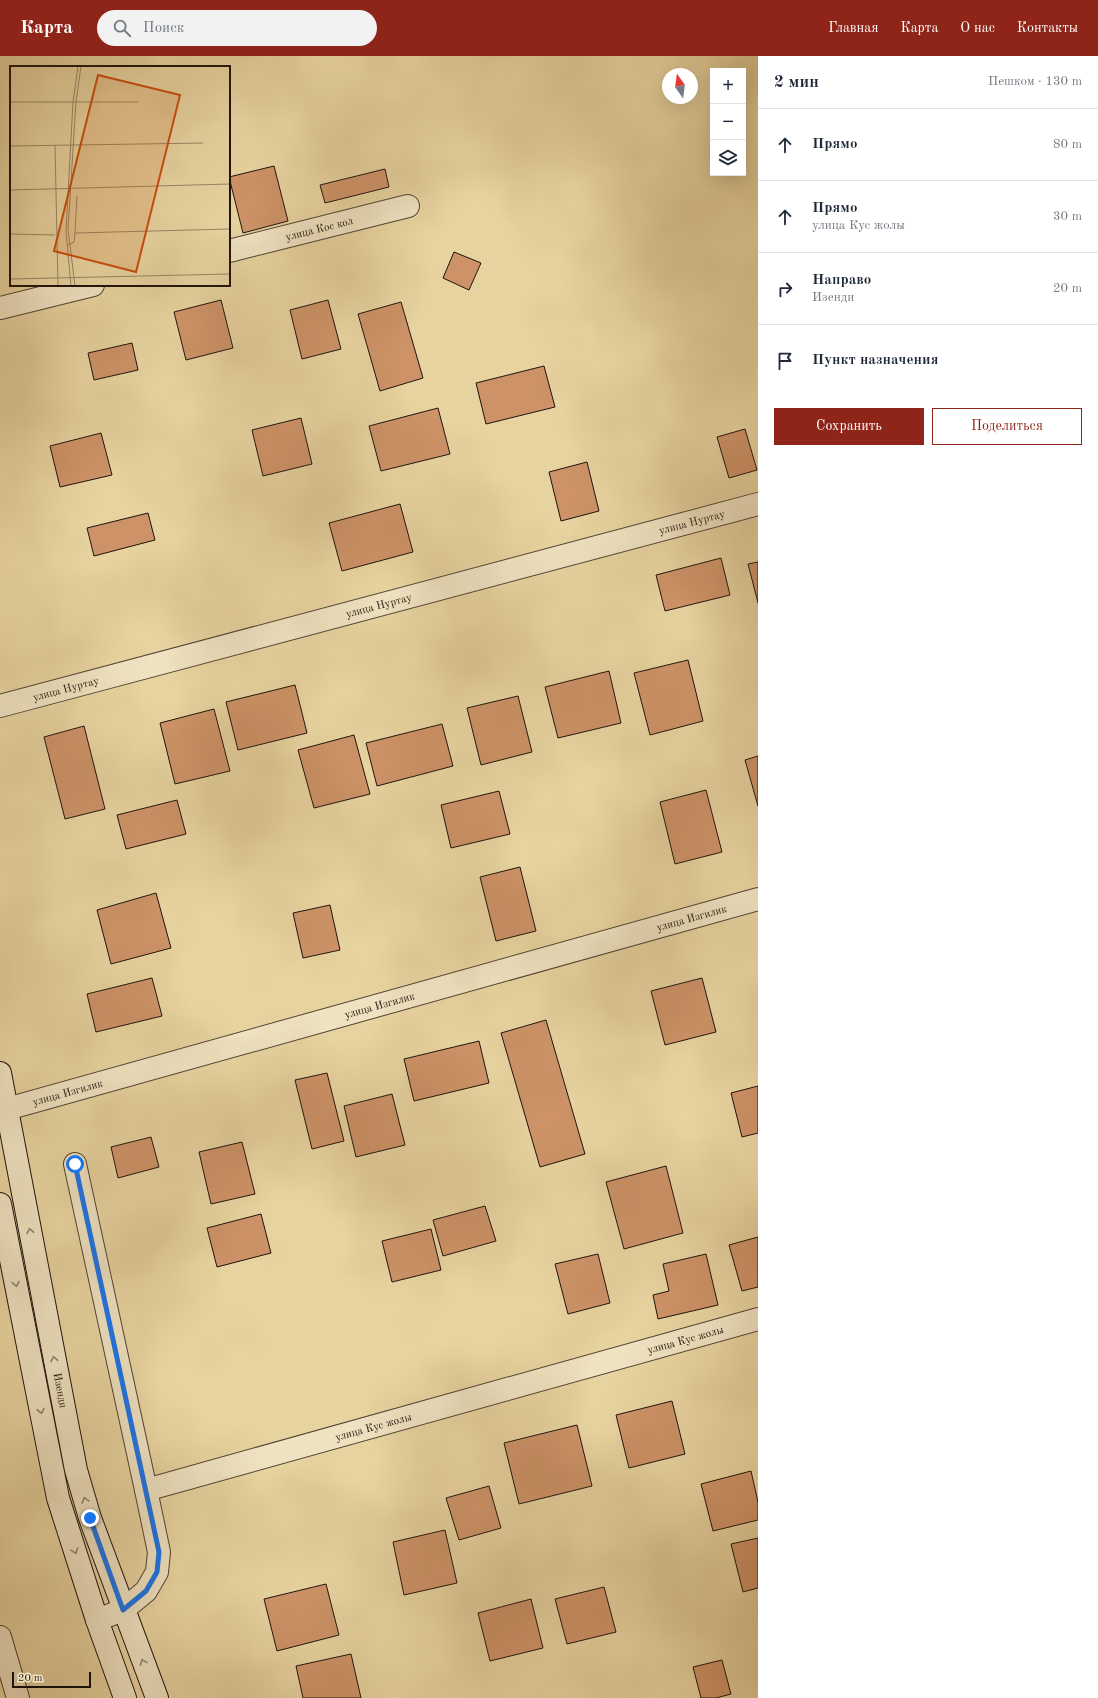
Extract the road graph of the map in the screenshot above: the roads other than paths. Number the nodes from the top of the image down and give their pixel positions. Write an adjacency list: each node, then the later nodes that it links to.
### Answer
1 (408, 206): 2 (street, улица Кос кол)
2 (230, 251)
3 (89, 286): 4 (street)
4 (0, 308)
5 (758, 504): 6 (street, улица Нуртау)
6 (0, 706)
7 (758, 899): 9 (street, улица Изгилик)
8 (0, 1073): 9 (street, Изенди)
9 (3, 1110): 14 (street, Изенди, one-way to 9)
10 (75, 1164): 13 (street)
11 (0, 1204): 15 (street, Изенди, one-way to 15)
12 (758, 1320): 13 (street, улица Кус жолы)
13 (146, 1490): 14 (street)
14 (123, 1610): 15 (street); 19 (street, Изенди, one-way to 14)
15 (97, 1620): 18 (street, Изенди)
16 (0, 1638): 17 (street)
17 (18, 1698)
18 (125, 1698)
19 (157, 1698)

